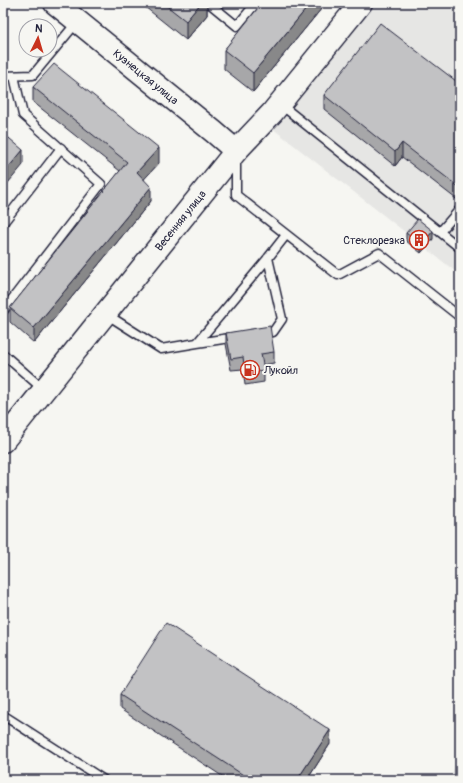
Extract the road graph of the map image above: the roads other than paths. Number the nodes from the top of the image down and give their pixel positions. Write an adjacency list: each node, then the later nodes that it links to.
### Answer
1 (55, 3): 5 (main road, Кузнецкая улица)
2 (209, 3): 3 (lane)
3 (256, 3)
4 (361, 3): 8 (main road, Весенняя улица)
5 (78, 22): 7 (lane); 10 (main road, Кузнецкая улица)
6 (3, 76): 7 (lane)
7 (14, 76): 9 (lane)
8 (279, 104): 10 (main road, Весенняя улица); 13 (lane)
9 (61, 148): 12 (lane); 17 (lane)
10 (236, 151): 14 (lane); 18 (main road, Весенняя улица)
11 (460, 209): 13 (lane)
12 (3, 223)
13 (440, 232): 15 (lane)
14 (286, 235): 16 (lane); 19 (lane)
15 (460, 248)
16 (268, 258): 20 (lane); 20 (lane)
17 (3, 311)
18 (105, 314): 20 (lane); 22 (main road, Весенняя улица)
19 (460, 317)
20 (197, 343)
21 (3, 354): 22 (lane)
22 (44, 390): 23 (main road, Весенняя улица)
23 (3, 441)
24 (3, 714): 25 (lane)
25 (104, 780)

